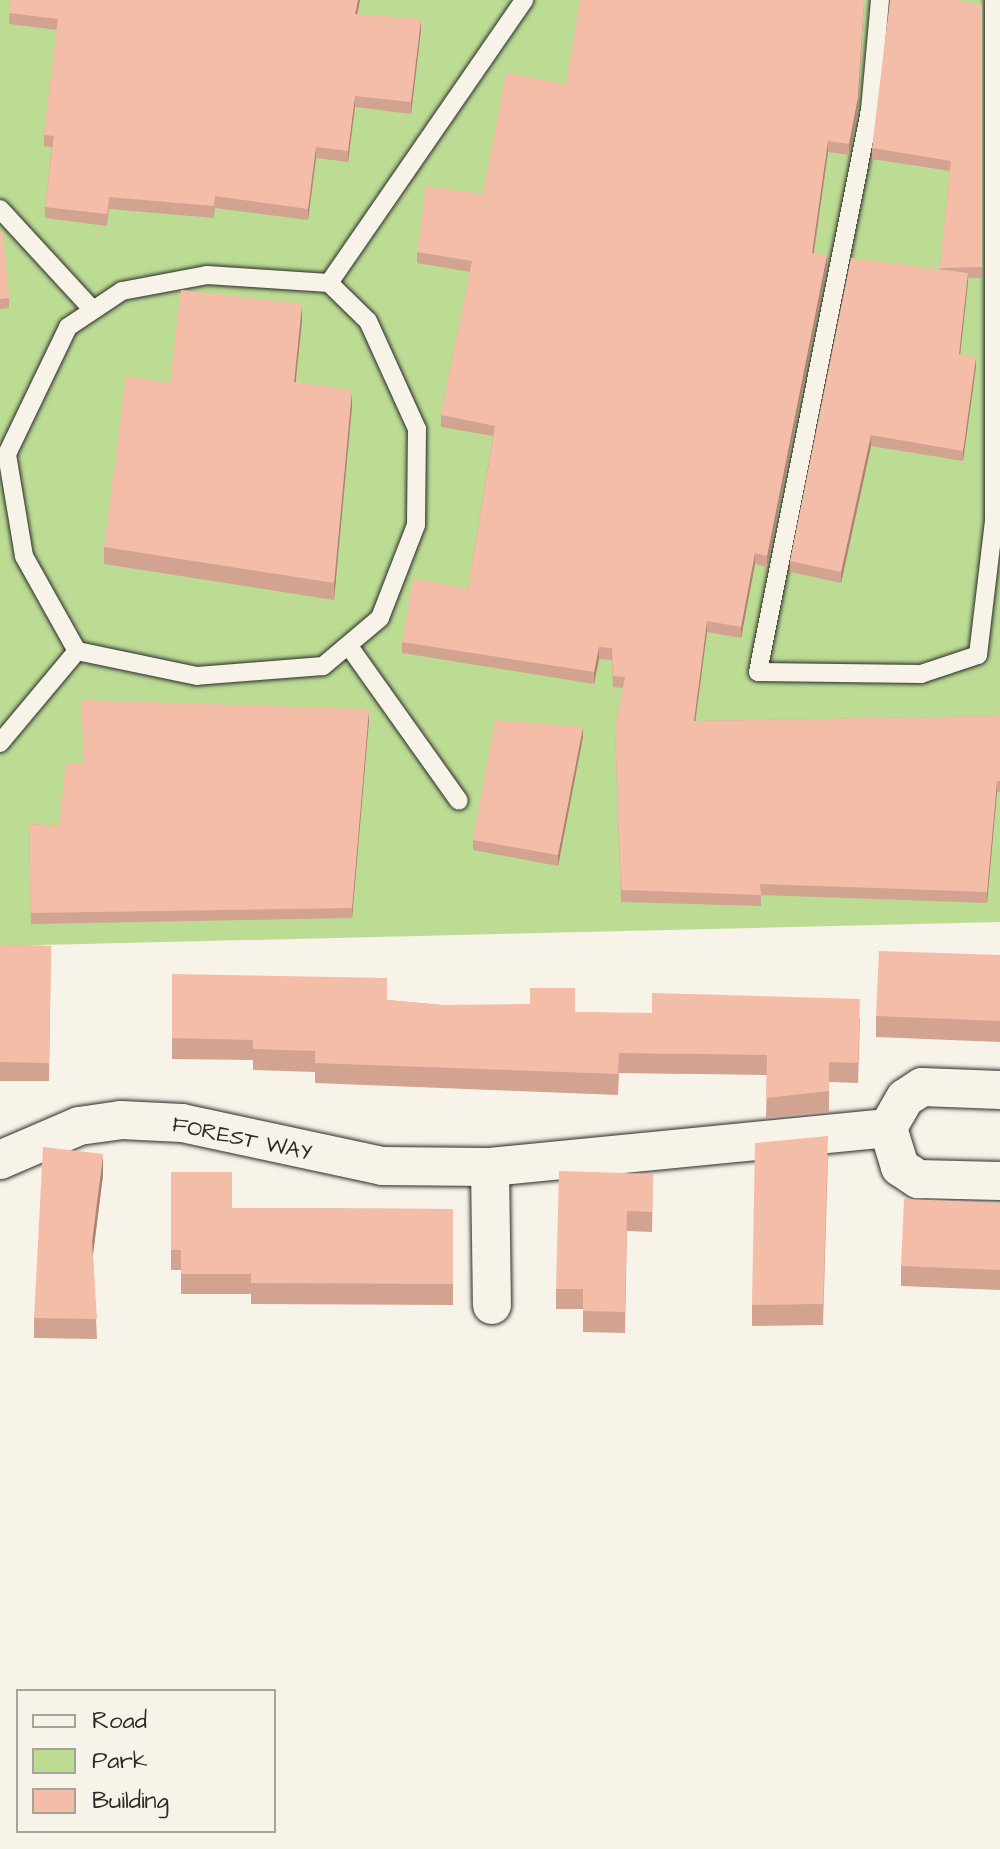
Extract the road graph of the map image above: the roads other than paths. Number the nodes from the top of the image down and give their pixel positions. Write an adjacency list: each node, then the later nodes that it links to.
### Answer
1 (524, 0): 5 (lane)
2 (880, 0): 3 (lane)
3 (994, 0)
4 (0, 209): 6 (lane)
5 (329, 283): 6 (lane); 7 (lane)
6 (91, 308): 8 (lane)
7 (351, 649): 8 (lane); 10 (lane)
8 (77, 651): 9 (lane)
9 (0, 743)
10 (459, 801)
11 (1000, 1090): 12 (street)
12 (888, 1128): 14 (street, FOREST WAY); 15 (street)
13 (0, 1160): 14 (street, FOREST WAY)
14 (490, 1167): 16 (street)
15 (1000, 1181)
16 (492, 1305)

